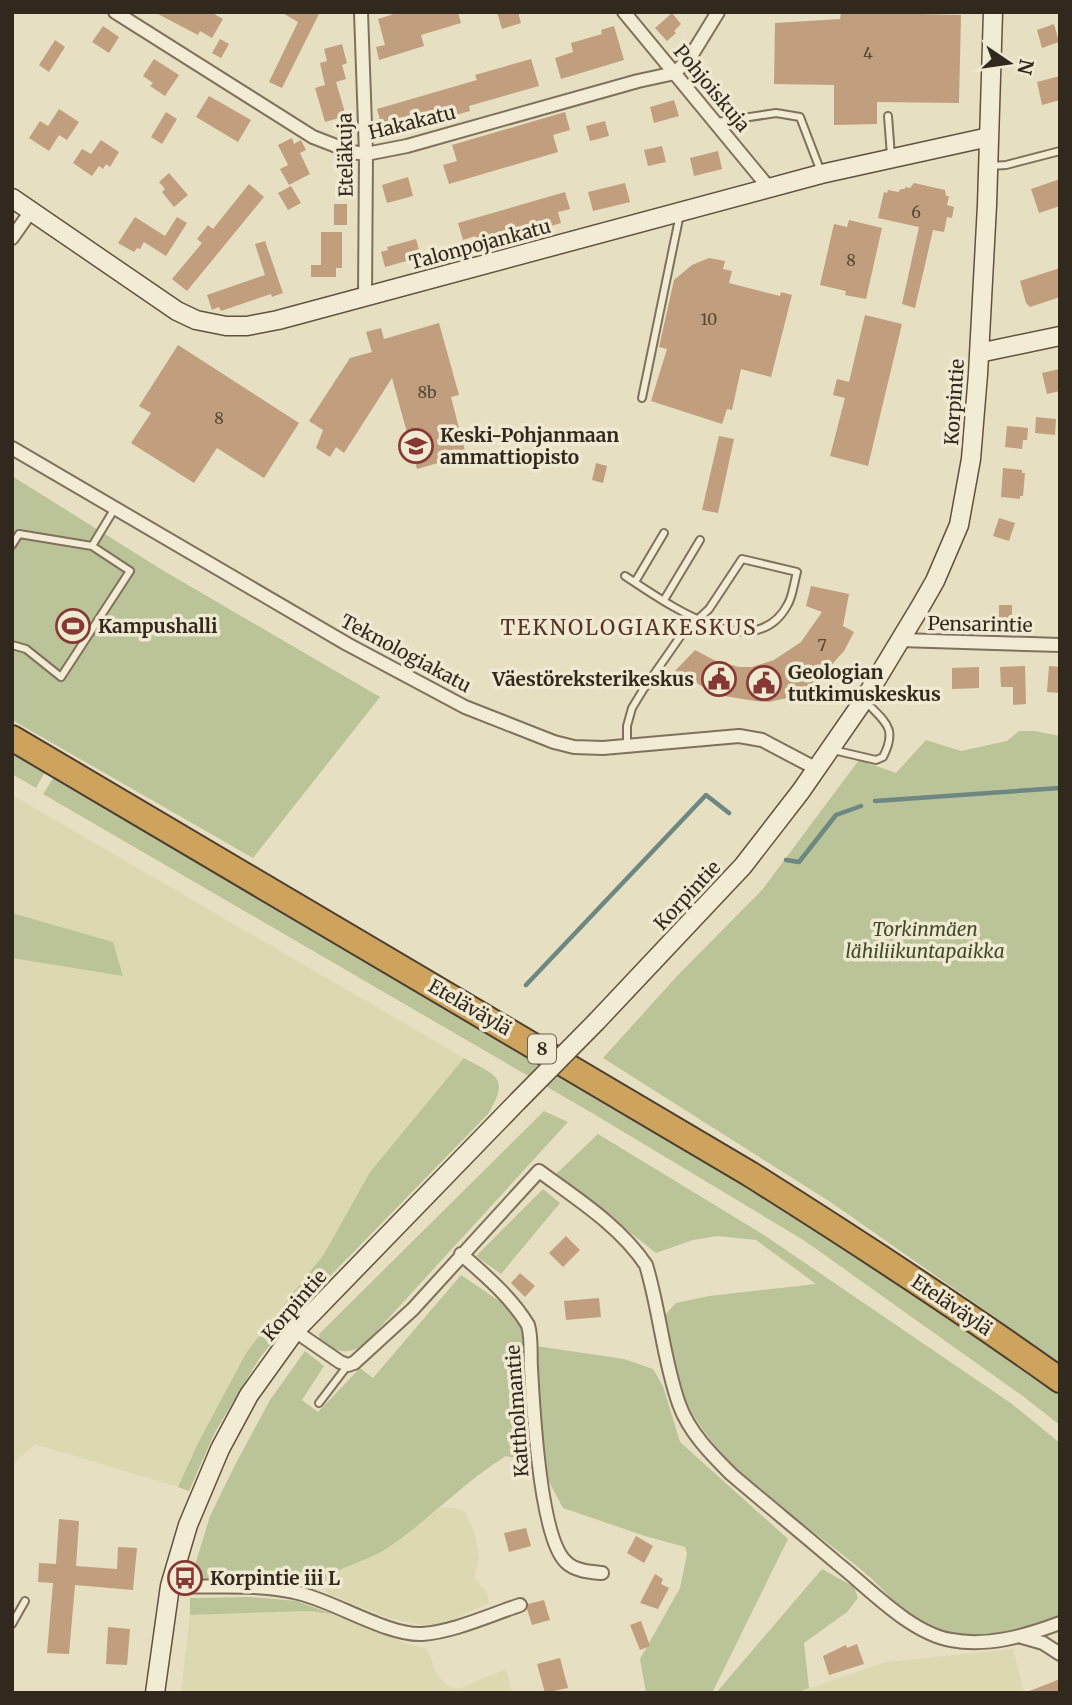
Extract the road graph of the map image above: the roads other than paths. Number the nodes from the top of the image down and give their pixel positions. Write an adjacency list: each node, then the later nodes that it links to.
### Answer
1 (115, 12): 11 (street, Hakakatu)
2 (361, 12): 11 (street, Eteläkuja)
3 (624, 12): 6 (street, Pohjoiskuja)
4 (718, 12): 6 (street)
5 (993, 12): 9 (street, Korpintie)
6 (675, 73): 8 (street, Pohjoiskuja); 11 (street, Hakakatu)
7 (888, 116): 12 (lane)
8 (716, 123): 14 (lane); 15 (street, Pohjoiskuja)
9 (989, 137): 12 (street, Talonpojankatu); 13 (street, Korpintie)
10 (1060, 151): 13 (lane)
11 (366, 154): 20 (street, Eteläkuja)
12 (891, 158): 14 (street, Talonpojankatu)
13 (988, 167): 22 (street, Korpintie)
14 (821, 174): 15 (street, Talonpojankatu)
15 (771, 188): 18 (street, Talonpojankatu)
16 (12, 198): 17 (street, Talonpojankatu)
17 (31, 211): 19 (street); 20 (street, Talonpojankatu)
18 (680, 213): 20 (street, Talonpojankatu); 23 (lane)
19 (12, 238)
20 (365, 296)
21 (1060, 335): 22 (street)
22 (979, 353): 34 (street, Korpintie)
23 (642, 398)
24 (12, 448): 25 (street, Teknologiakatu)
25 (115, 508): 29 (lane); 39 (street, Teknologiakatu)
26 (664, 533): 31 (lane)
27 (700, 540): 32 (lane)
28 (12, 545): 29 (lane)
29 (92, 547): 35 (lane)
30 (625, 576): 31 (lane)
31 (635, 582): 32 (lane)
32 (664, 600): 33 (lane)
33 (697, 620): 33 (lane); 39 (lane)
34 (900, 640): 36 (street, Pensarintie); 37 (street, Korpintie)
35 (12, 645)
36 (1060, 645)
37 (864, 701): 40 (street, Korpintie); 40 (lane)
38 (12, 738): 45 (highway, Eteläväylä / 8)
39 (627, 746): 41 (street, Teknologiakatu)
40 (831, 749): 41 (street, Korpintie)
41 (817, 769): 43 (street, Korpintie, bridge)
42 (461, 1254): 44 (street); 47 (street, Kattholmantie); 53 (street)
43 (295, 1331): 44 (street); 48 (street, Korpintie)
44 (348, 1365): 46 (lane)
45 (1060, 1380)
46 (318, 1403)
47 (602, 1573)
48 (170, 1586): 50 (street); 55 (street, Korpintie)
49 (25, 1601): 52 (lane)
50 (520, 1605)
51 (1060, 1623): 53 (street)
52 (12, 1624)
53 (1022, 1637): 54 (street)
54 (1060, 1654)
55 (155, 1693)

